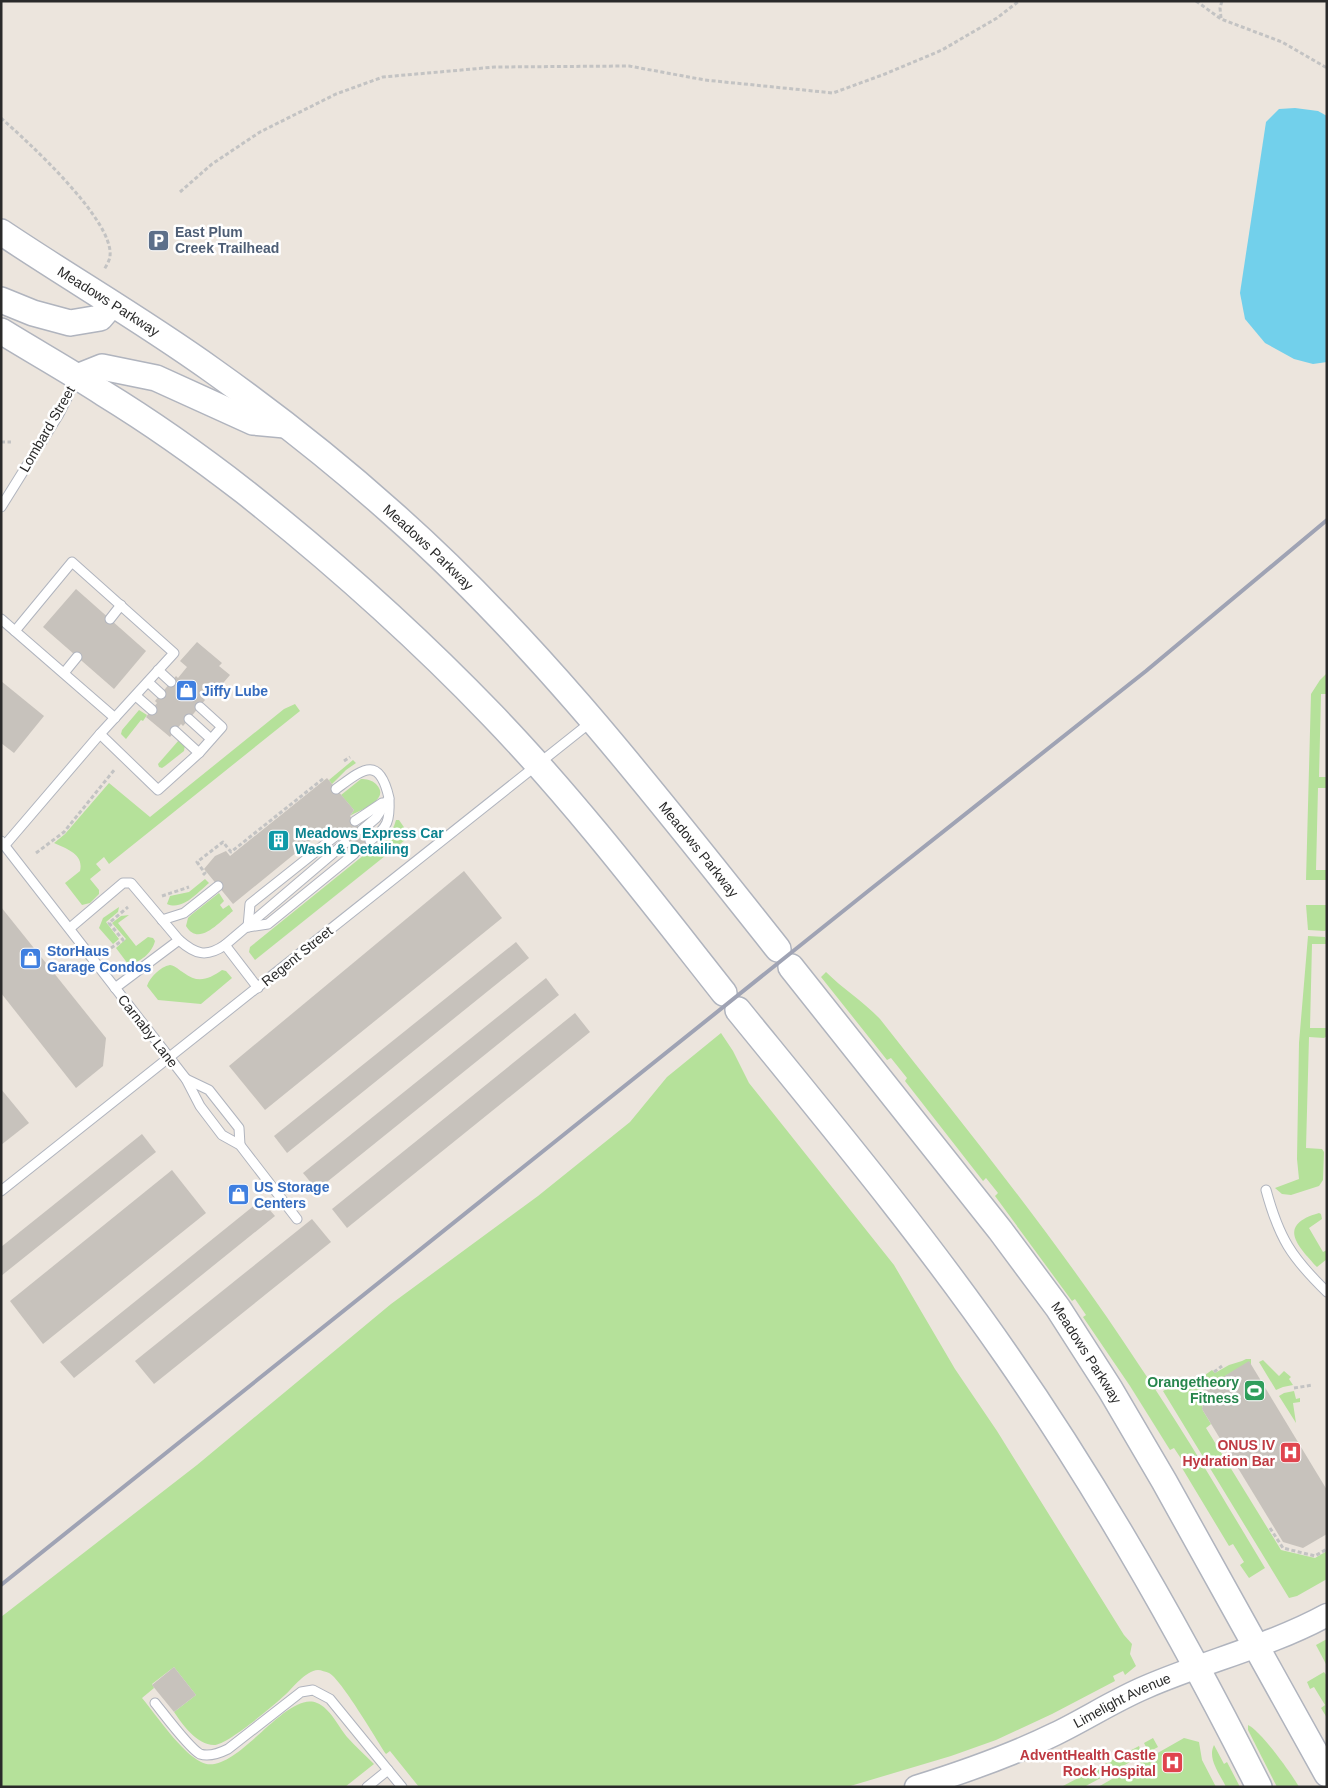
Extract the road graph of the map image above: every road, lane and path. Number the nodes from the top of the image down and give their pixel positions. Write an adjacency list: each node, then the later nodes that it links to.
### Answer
1 (1019, 1): 7 (path)
2 (1196, 1): 4 (path)
3 (1222, 1): 4 (path)
4 (1221, 18): 5 (path)
5 (1327, 68)
6 (1, 118): 9 (path)
7 (180, 192)
8 (1, 232): 11 (main road, Meadows Parkway)
9 (106, 266)
10 (1, 300): 11 (main road)
11 (112, 304): 14 (main road, Meadows Parkway)
12 (1, 330): 13 (main road)
13 (77, 377): 14 (main road); 17 (lane, Lombard Street); 40 (main road)
14 (285, 425): 33 (main road, Meadows Parkway)
15 (1, 442): 16 (path)
16 (11, 442)
17 (1, 507)
18 (121, 605): 20 (lane); 21 (lane); 23 (lane)
19 (1, 619): 21 (lane)
20 (110, 619)
21 (15, 631): 24 (lane)
22 (77, 657): 24 (lane)
23 (158, 670): 25 (lane); 26 (lane)
24 (64, 673): 31 (lane)
25 (148, 682): 27 (lane); 28 (lane)
26 (171, 682)
27 (161, 694)
28 (136, 696): 30 (lane); 31 (lane)
29 (200, 707): 36 (lane)
30 (152, 710)
31 (115, 718): 35 (lane)
32 (189, 719): 36 (lane)
33 (593, 720): 40 (lane, Regent Street); 80 (main road, Meadows Parkway)
34 (175, 731): 37 (lane)
35 (100, 734): 37 (lane); 49 (lane)
36 (211, 739): 37 (lane)
37 (199, 753)
38 (350, 757): 39 (path)
39 (343, 763)
40 (537, 764): 65 (lane, Regent Street); 81 (main road)
41 (119, 765): 51 (path)
42 (328, 775): 53 (path)
43 (336, 789): 44 (lane)
44 (388, 798): 45 (lane); 46 (lane); 48 (lane)
45 (355, 821)
46 (362, 830)
47 (338, 834): 59 (lane)
48 (370, 841)
49 (3, 843): 60 (lane, Carnaby Lane)
50 (345, 843): 59 (lane)
51 (36, 853)
52 (354, 854): 59 (lane)
53 (200, 878)
54 (194, 883): 56 (path)
55 (218, 886): 58 (lane)
56 (161, 897)
57 (128, 907): 63 (path)
58 (162, 920): 60 (lane); 61 (lane)
59 (248, 927): 62 (lane)
60 (70, 928): 64 (lane, Carnaby Lane)
61 (179, 940): 62 (lane); 64 (lane)
62 (225, 945): 65 (lane)
63 (111, 948)
64 (115, 988): 66 (lane, Carnaby Lane)
65 (258, 988): 66 (lane, Regent Street)
66 (168, 1057): 67 (lane, Carnaby Lane); 70 (lane, Regent Street)
67 (186, 1079): 68 (lane); 68 (lane)
68 (240, 1145): 71 (lane)
69 (1266, 1190): 72 (lane)
70 (1, 1191)
71 (297, 1218)
72 (1327, 1292)
73 (1222, 1366): 74 (path)
74 (1214, 1372)
75 (1312, 1385): 76 (path)
76 (1294, 1388)
77 (1270, 1528): 78 (path)
78 (1327, 1549)
79 (1327, 1615): 80 (street, Limelight Avenue)
80 (1256, 1646): 81 (street, Limelight Avenue); 84 (main road, Meadows Parkway)
81 (1197, 1668): 87 (street, Limelight Avenue); 88 (main road)
82 (155, 1703): 83 (lane)
83 (388, 1770): 85 (lane); 86 (lane)
84 (1327, 1774)
85 (367, 1787)
86 (402, 1787)
87 (916, 1787)
88 (1259, 1787)

